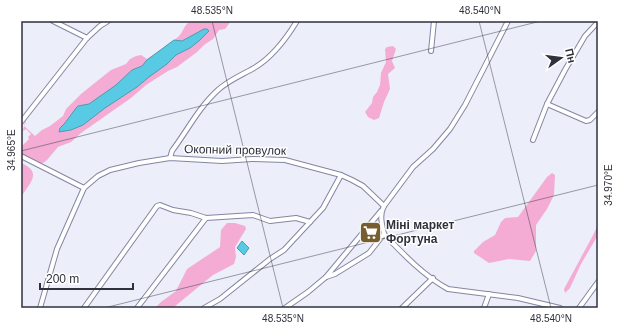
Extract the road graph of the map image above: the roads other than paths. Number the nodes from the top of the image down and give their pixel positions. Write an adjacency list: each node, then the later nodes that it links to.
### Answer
1 (53, 21): 7 (street)
2 (108, 21): 7 (street)
3 (297, 21): 14 (street)
4 (434, 21): 8 (street)
5 (508, 21): 17 (street)
6 (598, 22): 9 (street)
7 (87, 38): 11 (street)
8 (431, 51)
9 (547, 104): 10 (street); 12 (street)
10 (598, 112)
11 (21, 122)
12 (533, 140)
13 (21, 156): 16 (street)
14 (170, 158): 15 (street, Окопний провулок); 16 (street, Окопний провулок)
15 (341, 175): 17 (street, Окопний провулок); 20 (street)
16 (84, 188): 26 (street)
17 (384, 206): 18 (street)
18 (382, 210): 21 (street); 22 (street)
19 (206, 218): 20 (street); 27 (street); 28 (street)
20 (310, 222): 29 (street)
21 (384, 234): 22 (street); 23 (street)
22 (326, 277): 30 (street)
23 (433, 278): 25 (street); 31 (street)
24 (598, 282): 34 (street)
25 (489, 294): 32 (street); 33 (street)
26 (40, 308)
27 (84, 308)
28 (137, 308)
29 (204, 308)
30 (286, 308)
31 (402, 308)
32 (484, 308)
33 (560, 308)
34 (580, 308)

